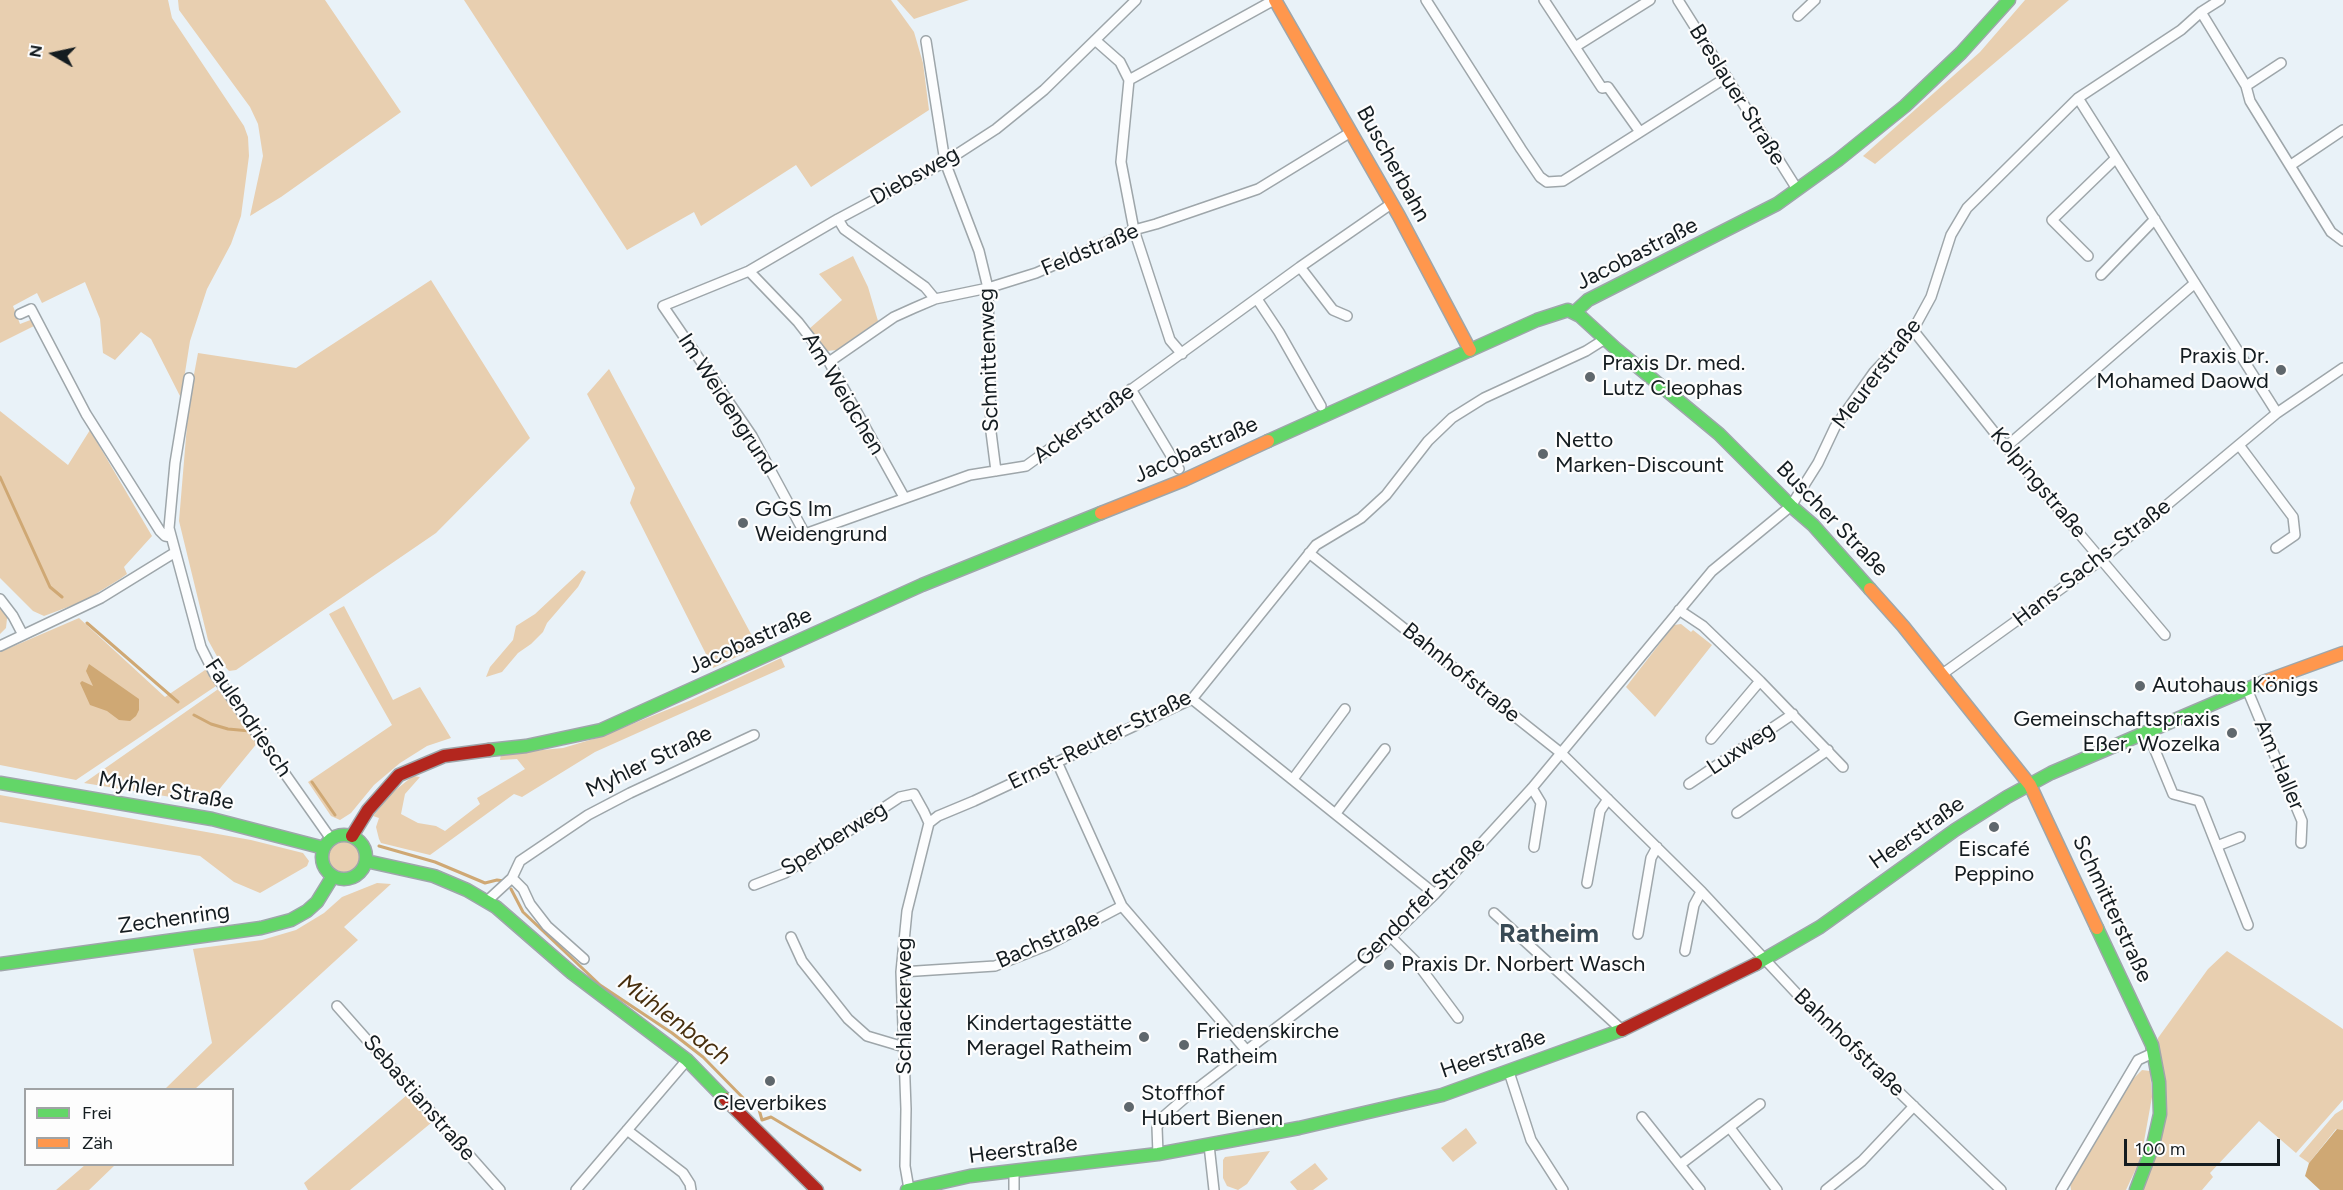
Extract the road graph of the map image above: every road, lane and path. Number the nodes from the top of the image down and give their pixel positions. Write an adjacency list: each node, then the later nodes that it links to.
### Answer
1 (1136, 0): 12 (street, Diebsweg)
2 (1275, 0): 17 (street); 21 (main road, Buscherbahn)
3 (1426, 0): 22 (street)
4 (1544, 0): 14 (street)
5 (1650, 0): 14 (street)
6 (1678, 0): 16 (street, Breslauer Straße)
7 (1815, 0): 11 (street)
8 (2009, 0): 26 (main road, Jacobastraße)
9 (2220, 0): 10 (street, Meurerstraße)
10 (2201, 12): 18 (street); 19 (street, Meurerstraße)
11 (1798, 16)
12 (1095, 40): 17 (street); 24 (street, Diebsweg)
13 (926, 41): 24 (street, Schmittenweg)
14 (1575, 47): 22 (street)
15 (2281, 63): 18 (street)
16 (1726, 77): 22 (street); 26 (street, Breslauer Straße)
17 (1130, 80): 30 (street)
18 (2246, 86): 25 (street)
19 (2078, 98): 23 (street); 44 (street, Meurerstraße)
20 (2343, 130): 25 (street)
21 (1351, 132): 27 (main road, Buscherbahn); 30 (street, Feldstraße)
22 (1640, 132)
23 (2116, 158): 29 (street); 32 (street)
24 (945, 162): 28 (street, Diebsweg); 37 (street, Schmittenweg)
25 (2290, 165): 31 (street)
26 (1797, 189): 41 (main road, Jacobastraße)
27 (1391, 204): 33 (street, Ackerstraße); 46 (main road, Buscherbahn)
28 (838, 219): 34 (street, Diebsweg); 38 (street)
29 (2155, 219): 35 (street); 36 (street)
30 (1134, 230): 37 (street, Feldstraße); 47 (street)
31 (2343, 241)
32 (2088, 256)
33 (1300, 267): 39 (street, Ackerstraße); 43 (street)
34 (749, 271): 40 (street, Diebsweg); 48 (street, Am Weidchen)
35 (2101, 275)
36 (2195, 283): 53 (street); 55 (street)
37 (988, 288): 38 (street, Feldstraße); 57 (street, Schmittenweg)
38 (935, 299): 48 (street, Feldstraße)
39 (1257, 299): 47 (street, Ackerstraße); 52 (street)
40 (663, 306): 60 (street, Im Weidengrund)
41 (1575, 312): 45 (main road, Buscher Straße); 46 (main road, Jacobastraße)
42 (20, 314): 61 (street)
43 (1347, 316)
44 (1913, 330): 55 (street, Kolpingstraße); 59 (street, Meurerstraße)
45 (1605, 339): 59 (main road, Buscher Straße); 64 (street, Ernst-Reuter-Straße)
46 (1470, 351): 95 (main road, Jacobastraße)
47 (1182, 354): 51 (street, Ackerstraße)
48 (829, 363): 58 (street, Am Weidchen)
49 (2343, 368): 53 (street, Hans-Sachs-Straße)
50 (189, 378): 61 (street, Faulendriesch)
51 (1131, 389): 56 (street); 57 (street, Ackerstraße)
52 (1321, 406)
53 (2277, 413): 54 (street, Hans-Sachs-Straße)
54 (2239, 445): 62 (street); 65 (street, Hans-Sachs-Straße)
55 (2006, 447): 65 (street, Kolpingstraße)
56 (1179, 469)
57 (996, 471): 58 (street, Ackerstraße)
58 (904, 497): 60 (street, Ackerstraße)
59 (1791, 506): 67 (street, Meurerstraße); 72 (main road, Buscher Straße)
60 (805, 534)
61 (171, 537): 63 (street, Faulendriesch)
62 (2276, 548)
63 (174, 553): 68 (street); 97 (street, Faulendriesch)
64 (1310, 553): 75 (street, Ernst-Reuter-Straße); 83 (street, Bahnhofstraße)
65 (2101, 560): 69 (street, Kolpingstraße); 72 (street, Hans-Sachs-Straße)
66 (0, 599): 68 (street)
67 (1679, 610): 73 (street, Luxweg); 83 (street, Meurerstraße)
68 (23, 635): 70 (street)
69 (2165, 635)
70 (0, 646)
71 (2343, 652): 74 (main road, Heerstraße)
72 (1941, 675): 89 (main road, Buscher Straße)
73 (1760, 681): 77 (street, Luxweg); 80 (street, Luxweg)
74 (2247, 689): 78 (main road, Heerstraße); 98 (street, Am Haller)
75 (1192, 699): 84 (street, Ernst-Reuter-Straße); 86 (street)
76 (1345, 709): 86 (street)
77 (1793, 714): 82 (street, Luxweg); 88 (street, Luxweg)
78 (2147, 731): 89 (main road, Heerstraße); 99 (street)
79 (754, 735): 104 (street, Myhler Straße)
80 (1711, 739)
81 (1385, 749): 92 (street)
82 (1828, 750): 85 (street, Luxweg); 93 (street)
83 (1561, 753): 90 (street, Gendorfer Straße); 91 (street, Bahnhofstraße)
84 (1057, 762): 94 (street, Ernst-Reuter-Straße); 110 (street)
85 (1843, 767)
86 (1293, 779): 92 (street)
87 (0, 783): 97 (main road, Myhler Straße)
88 (1689, 784)
89 (2030, 785): 118 (main road, Heerstraße); 126 (main road, Schmitterstraße)
90 (1532, 788): 100 (street); 108 (street, Gendorfer Straße)
91 (1608, 799): 101 (street, Bahnhofstraße); 105 (street)
92 (1336, 813): 108 (street)
93 (1737, 813)
94 (929, 823): 106 (street, Sperberweg); 120 (street, Schlackerweg)
95 (352, 836): 97 (main road); 102 (main road)
96 (2240, 837): 99 (street)
97 (328, 843): 103 (main road)
98 (2301, 843)
99 (2217, 846): 112 (street)
100 (1534, 847)
101 (1657, 847): 107 (street, Bahnhofstraße); 113 (street)
102 (366, 861): 103 (main road); 109 (main road)
103 (333, 876): 119 (main road, Zechenring)
104 (512, 878): 109 (street, Myhler Straße); 117 (street)
105 (1587, 883)
106 (754, 885)
107 (1701, 891): 116 (street); 118 (street, Bahnhofstraße)
108 (1435, 894): 115 (street, Gendorfer Straße)
109 (487, 901): 127 (main road)
110 (1122, 906): 120 (street, Bachstraße); 125 (street)
111 (1494, 912): 123 (street)
112 (2248, 926)
113 (1638, 934)
114 (791, 937): 124 (street)
115 (1391, 937): 122 (street); 125 (street, Gendorfer Straße)
116 (1685, 951)
117 (584, 959)
118 (1766, 959): 123 (main road, Heerstraße); 130 (street, Bahnhofstraße)
119 (0, 964)
120 (901, 972): 124 (street, Schlackerweg)
121 (337, 1006): 138 (street, Sebastianstraße)
122 (1458, 1018)
123 (1622, 1030): 128 (main road, Heerstraße)
124 (904, 1047): 142 (street, Schlackerweg)
125 (1247, 1051): 135 (street, Gendorfer Straße)
126 (2153, 1053): 150 (street); 151 (main road, Schmitterstraße)
127 (687, 1060): 133 (street); 141 (main road)
128 (1509, 1072): 134 (main road, Heerstraße); 145 (street)
129 (1760, 1104): 132 (street)
130 (1914, 1106): 148 (street); 149 (street, Bahnhofstraße)
131 (1641, 1117): 136 (street)
132 (1730, 1128): 136 (street); 147 (street)
133 (627, 1130): 139 (street); 140 (street)
134 (1209, 1145): 135 (main road, Heerstraße); 144 (street)
135 (1158, 1154): 137 (main road, Heerstraße)
136 (1681, 1164): 146 (street)
137 (1014, 1172): 142 (main road, Heerstraße); 143 (street)
138 (500, 1190)
139 (576, 1190)
140 (691, 1190)
141 (817, 1190)
142 (908, 1190)
143 (1014, 1190)
144 (1214, 1190)
145 (1563, 1190)
146 (1700, 1190)
147 (1777, 1190)
148 (1826, 1190)
149 (2001, 1190)
150 (2061, 1190)
151 (2136, 1190)

